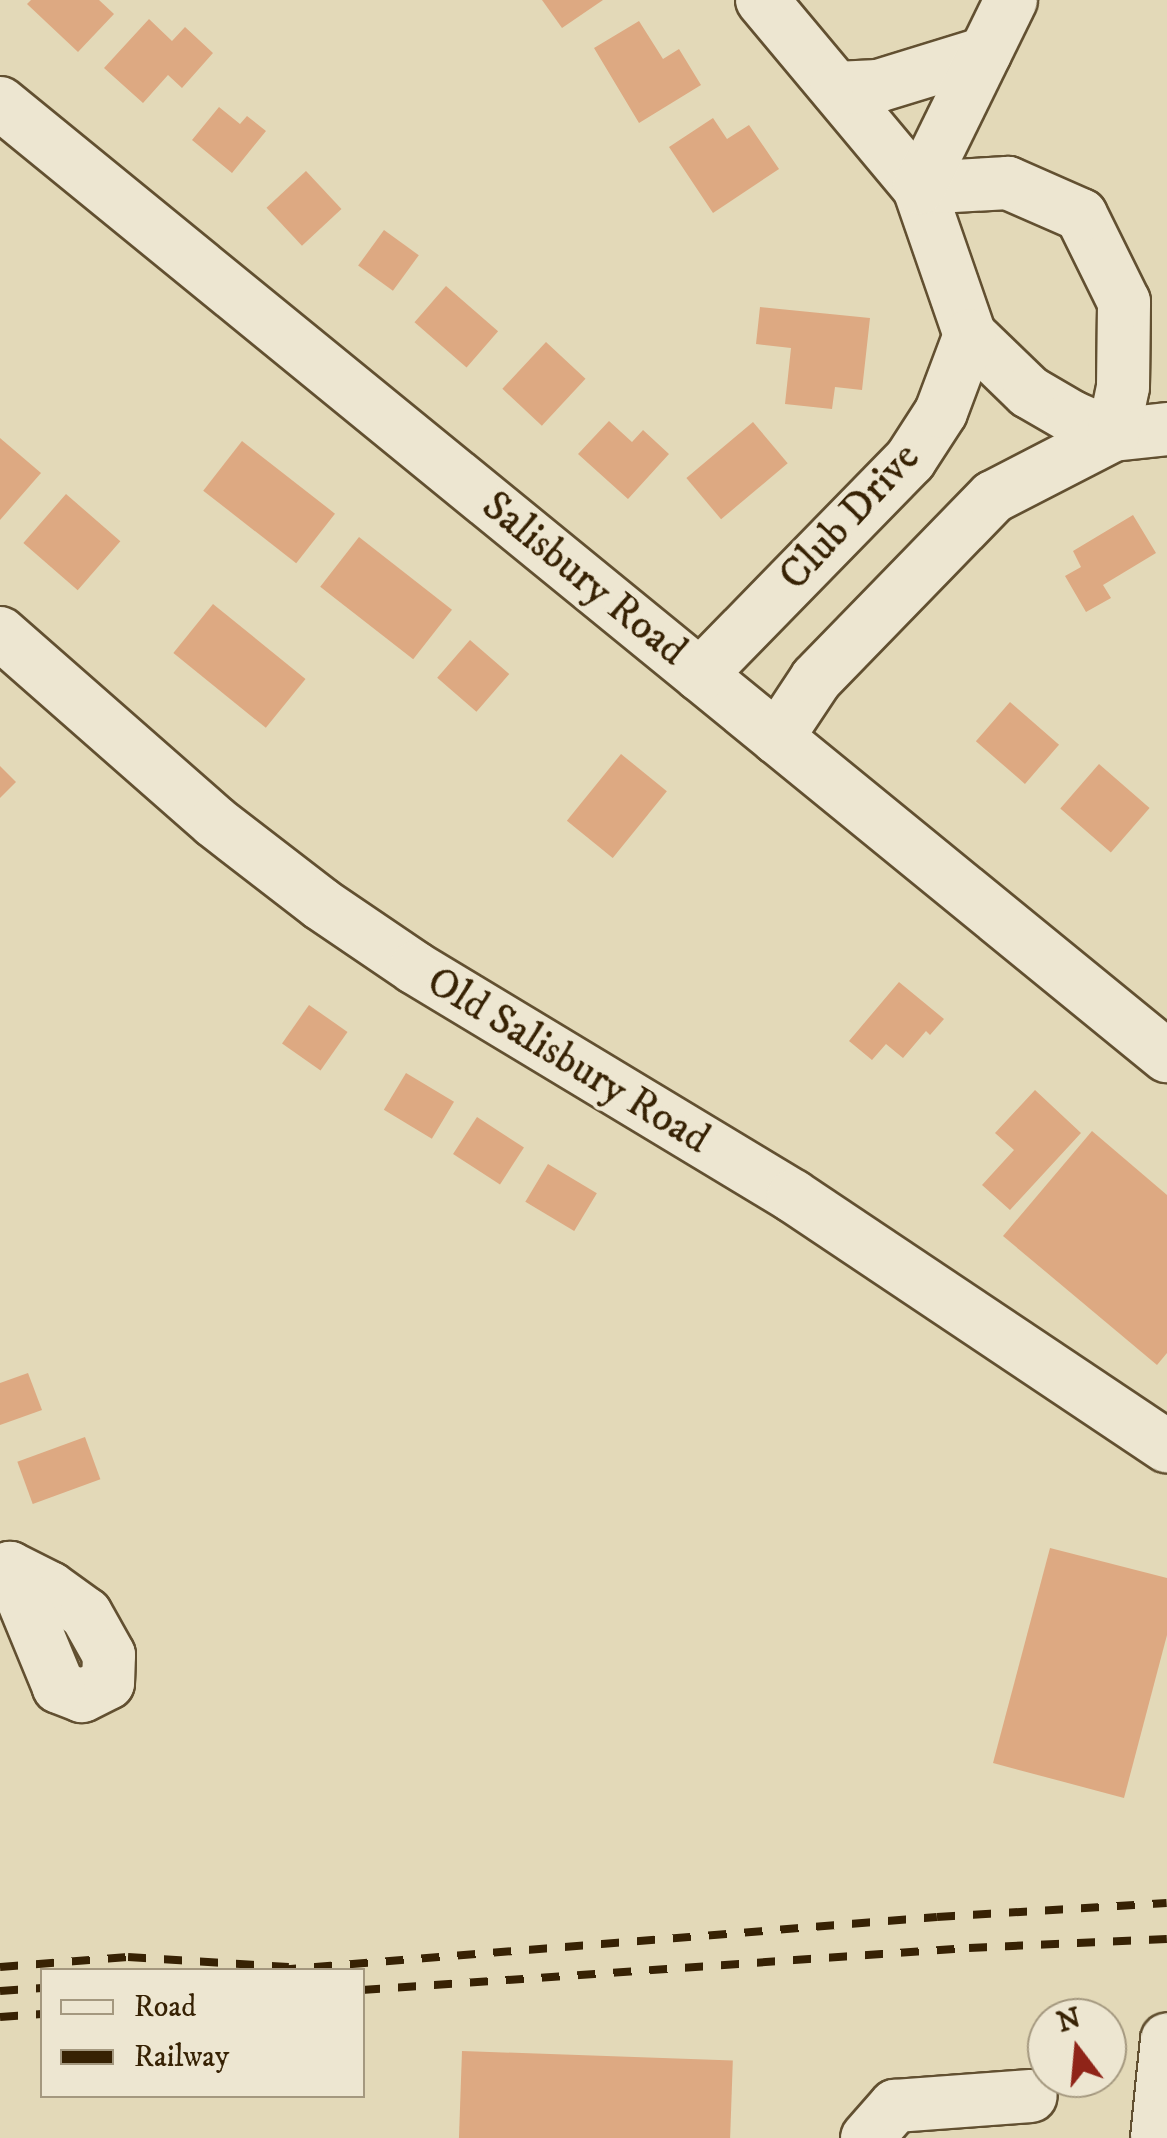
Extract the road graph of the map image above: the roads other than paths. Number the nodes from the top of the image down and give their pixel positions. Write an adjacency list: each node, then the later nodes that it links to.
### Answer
1 (762, 0): 4 (street)
2 (1011, 0): 3 (street)
3 (985, 53): 4 (street); 6 (street)
4 (836, 88): 6 (street)
5 (0, 103): 11 (street, Salisbury Road)
6 (919, 188): 7 (street); 9 (street)
7 (970, 335): 9 (street); 11 (street, Club Drive)
8 (1167, 429): 9 (street, Club Drive)
9 (1113, 435): 12 (street, Club Drive)
10 (0, 634): 14 (street, Old Salisbury Road)
11 (700, 674): 12 (street, Salisbury Road)
12 (777, 738): 13 (street, Salisbury Road)
13 (1167, 1056)
14 (1167, 1446)
15 (1167, 2040): 18 (street)
16 (1027, 2096): 17 (street)
17 (867, 2138)
18 (1157, 2138)

